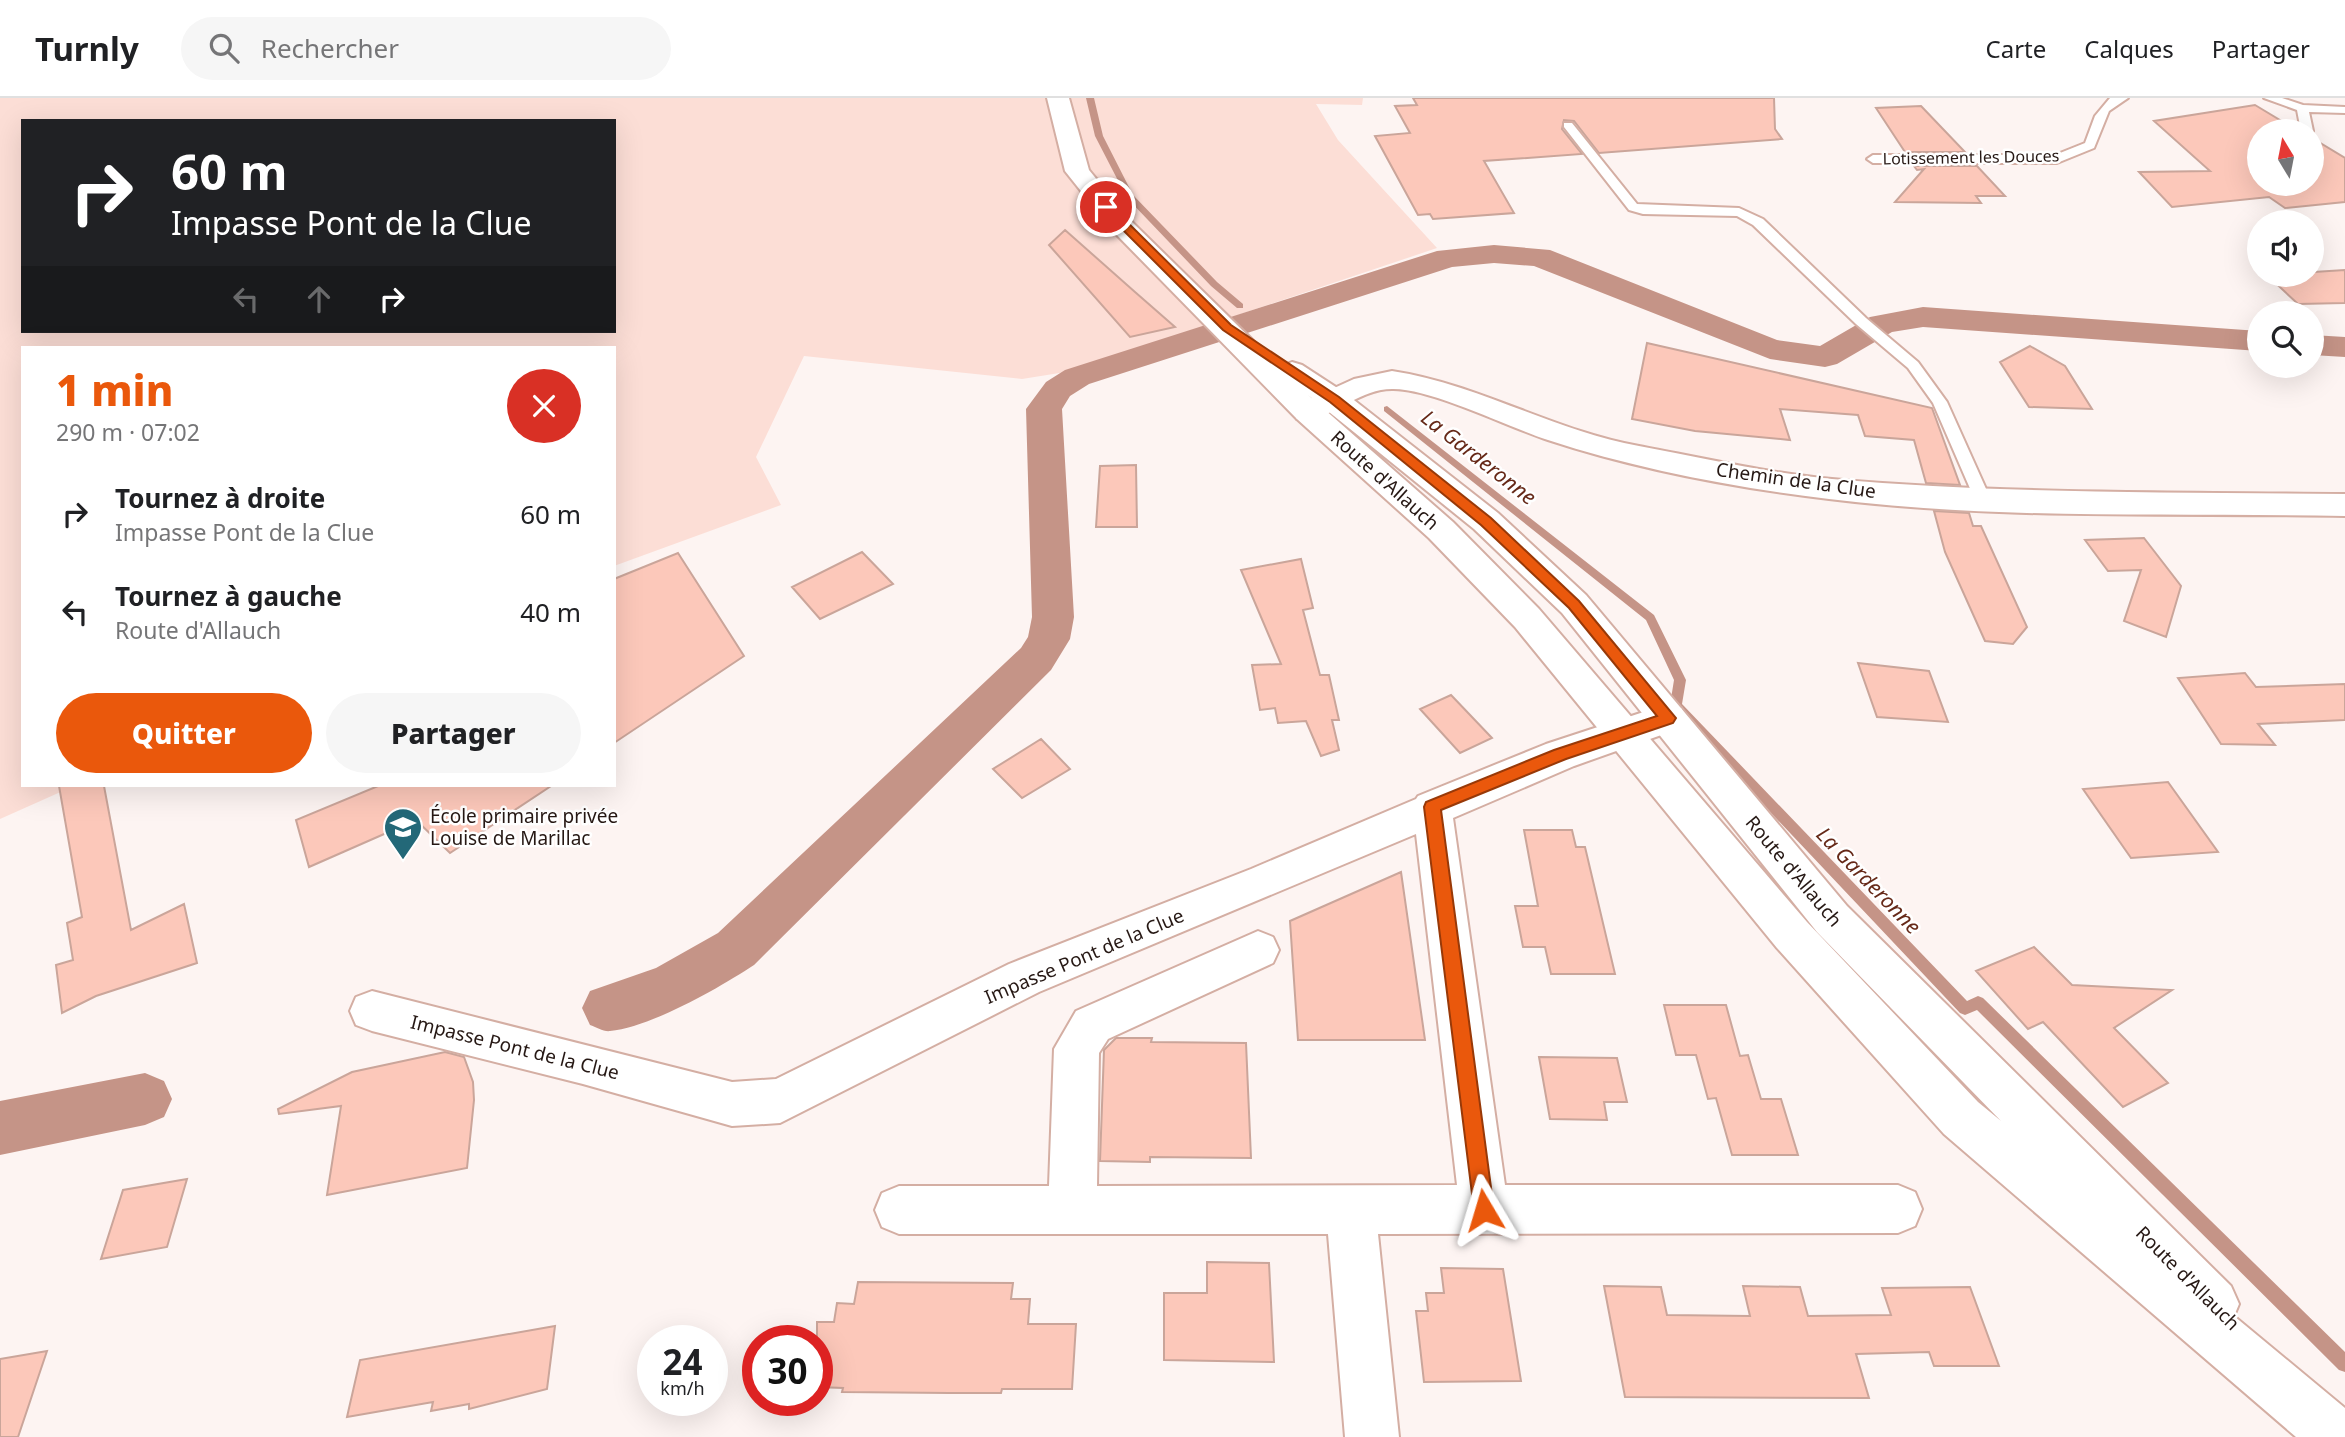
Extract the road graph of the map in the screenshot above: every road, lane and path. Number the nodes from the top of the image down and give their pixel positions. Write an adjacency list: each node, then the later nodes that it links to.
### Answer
1 (1058, 98): 9 (street, Route d'Allauch)
2 (2122, 98): 8 (lane, Lotissement les Douces)
3 (2270, 98): 4 (lane)
4 (2302, 108): 5 (lane); 6 (lane)
5 (2345, 110)
6 (2304, 119)
7 (1569, 125): 10 (lane)
8 (1873, 159)
9 (1321, 406): 10 (street, Chemin de la Clue); 12 (street, Route d'Allauch); 13 (street, Route d'Allauch)
10 (1983, 500): 11 (street, Chemin de la Clue)
11 (2345, 505)
12 (1668, 718): 13 (street, Impasse Pont de la Clue); 15 (street, Route d'Allauch)
13 (1621, 734): 14 (street, Impasse Pont de la Clue); 16 (street, Route d'Allauch)
14 (1432, 807): 18 (street, Impasse Pont de la Clue); 23 (street)
15 (1832, 919): 16 (street); 26 (street, Route d'Allauch)
16 (1792, 935): 25 (street, Route d'Allauch)
17 (1258, 950): 21 (street)
18 (372, 1011)
19 (1898, 1209): 23 (street)
20 (899, 1210): 21 (street)
21 (1072, 1210): 22 (street)
22 (1351, 1210): 23 (street); 24 (street)
23 (1484, 1210)
24 (1372, 1437)
25 (2337, 1437)
26 (2345, 1437)

